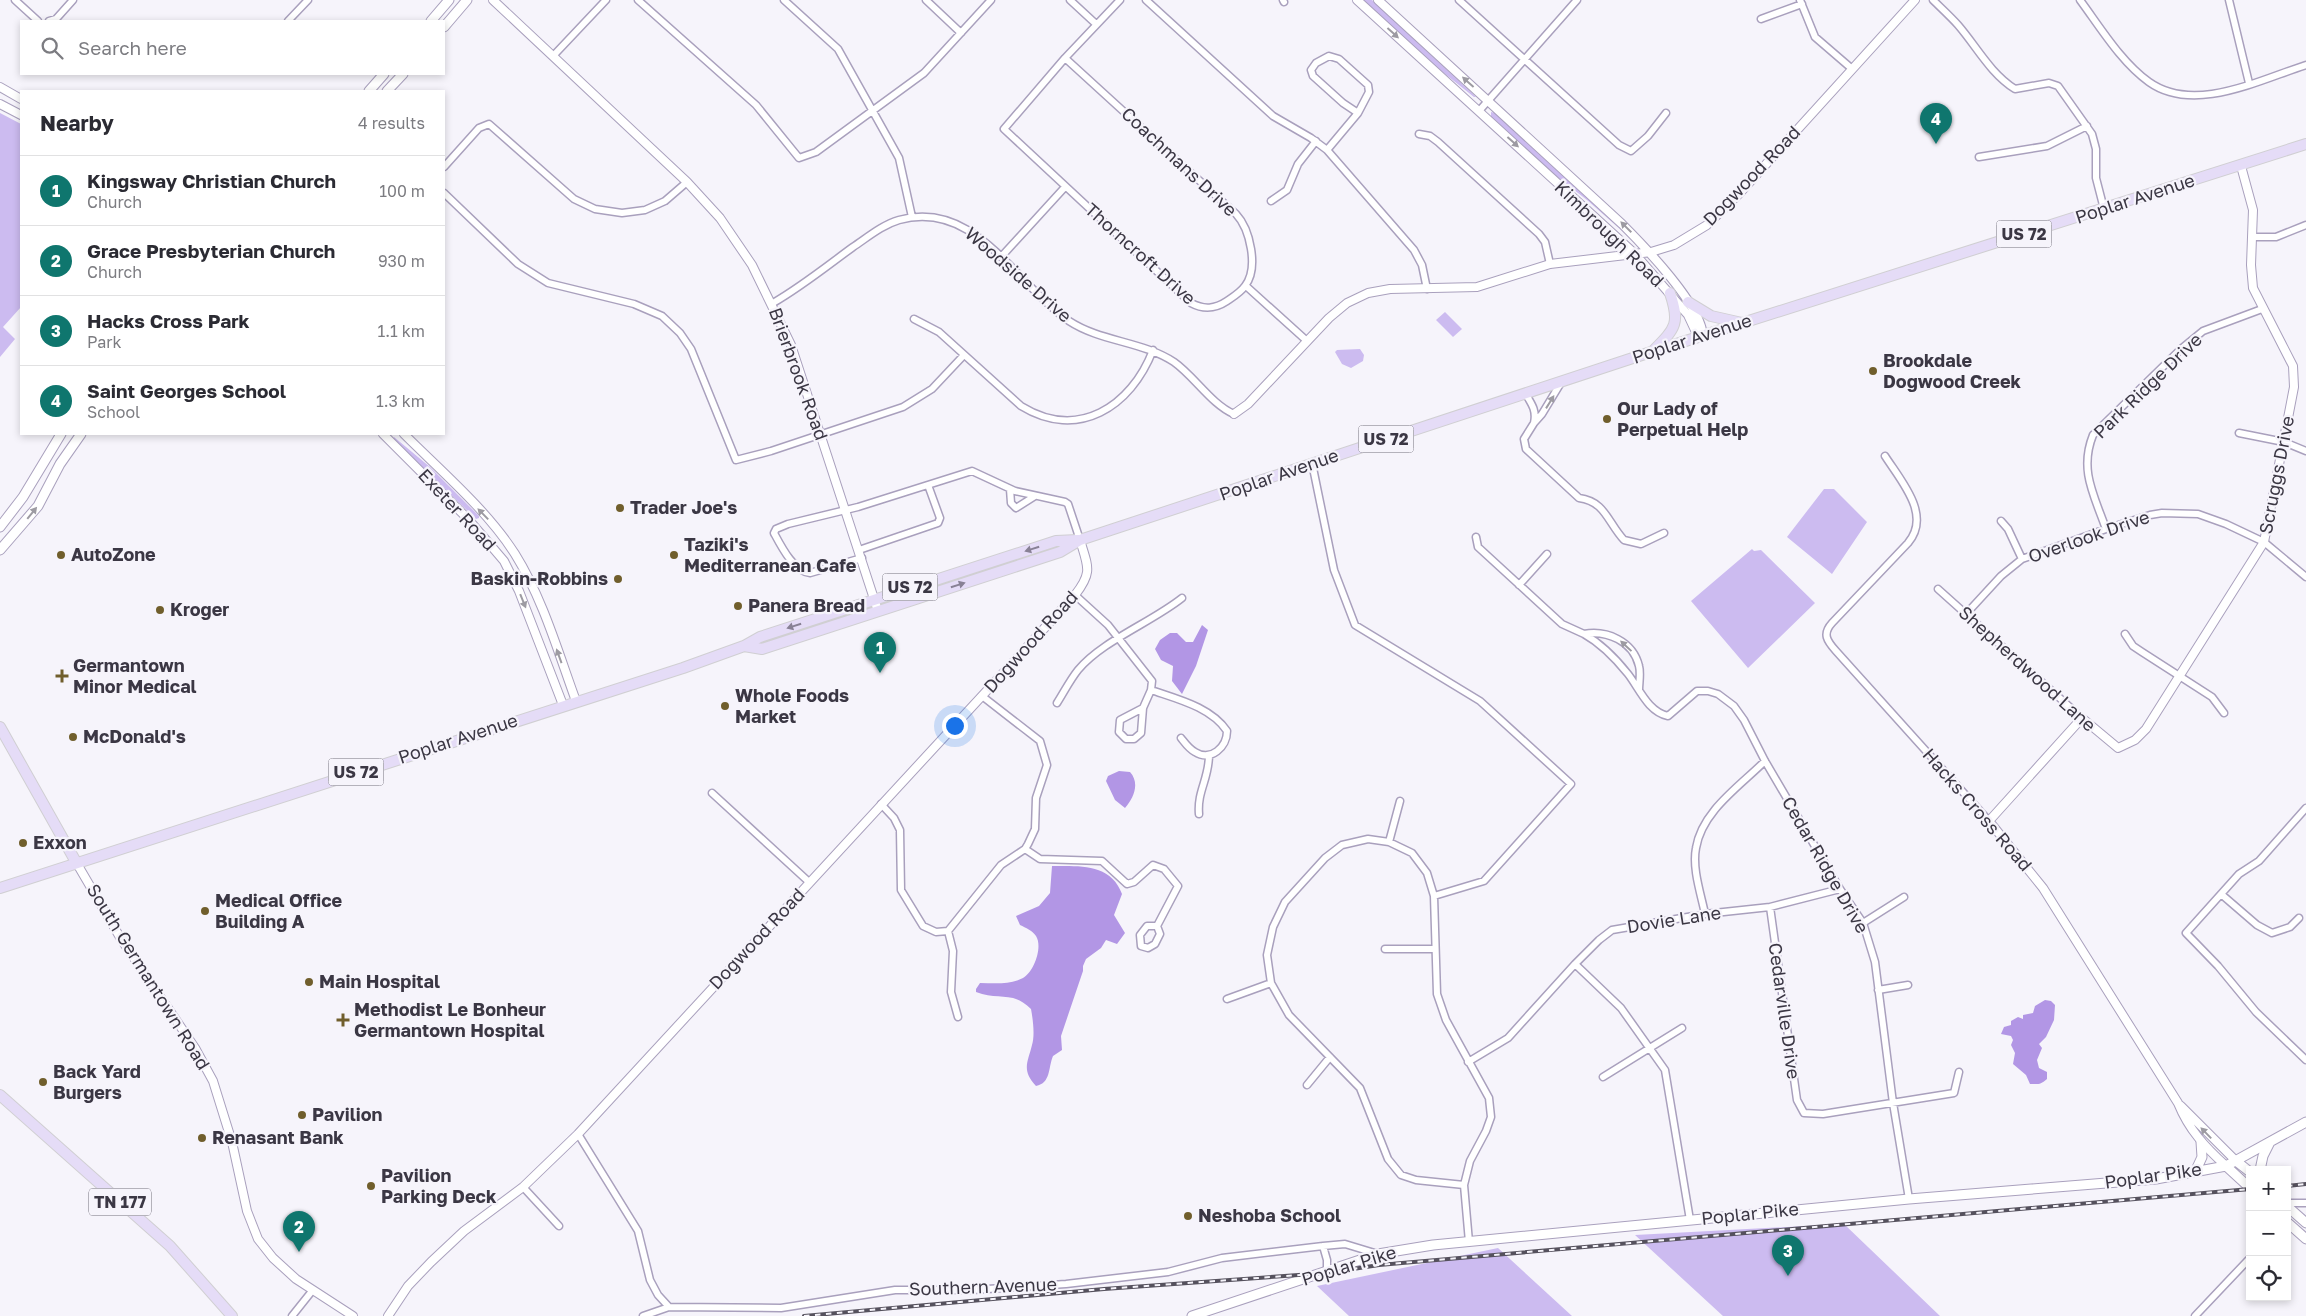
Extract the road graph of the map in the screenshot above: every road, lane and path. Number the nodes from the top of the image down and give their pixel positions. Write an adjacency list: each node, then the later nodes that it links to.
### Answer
1 (14, 0): 25 (street)
2 (73, 0): 26 (street)
3 (308, 0): 27 (street)
4 (450, 0): 28 (main road)
5 (467, 0): 30 (main road)
6 (493, 0): 32 (street, Brierbrook Road)
7 (606, 0): 32 (street)
8 (638, 0): 46 (street)
9 (784, 0): 46 (street)
10 (926, 0): 31 (street)
11 (991, 0): 31 (street)
12 (1070, 0): 29 (street)
13 (1120, 0): 29 (street)
14 (1146, 0): 53 (street)
15 (1357, 0): 47 (street, Kimbrough Road, one-way to 47)
16 (1378, 0): 44 (street, Kimbrough Road, one-way to 16)
17 (1458, 0): 34 (street)
18 (1577, 0): 34 (street)
19 (1914, 0): 36 (street, Dogwood Road)
20 (1933, 0): 51 (street)
21 (2080, 0): 39 (street)
22 (2229, 0): 39 (street)
23 (1801, 2): 24 (street); 36 (street)
24 (1761, 19)
25 (37, 20)
26 (52, 20)
27 (289, 20)
28 (432, 20)
29 (1096, 24): 33 (street)
30 (445, 26)
31 (961, 33): 46 (street)
32 (554, 55): 59 (street, Brierbrook Road)
33 (1065, 58): 60 (street, Thorncroft Drive); 71 (street, Coachmans Drive)
34 (1526, 60): 44 (street); 49 (street)
35 (2306, 65): 39 (street)
36 (1851, 68): 67 (street, Dogwood Road)
37 (383, 75): 41 (main road)
38 (401, 75): 42 (main road)
39 (2249, 83)
40 (0, 87): 43 (street)
41 (369, 90)
42 (388, 90)
43 (20, 98)
44 (1488, 101): 47 (street); 67 (street, Kimbrough Road, one-way to 44)
45 (0, 104): 50 (street)
46 (873, 109): 64 (street)
47 (1479, 111): 68 (street, Kimbrough Road, one-way to 68)
48 (1358, 113): 48 (street); 55 (street)
49 (1666, 113)
50 (20, 114)
51 (2087, 126): 56 (street); 63 (street)
52 (1419, 134): 70 (street)
53 (1316, 141): 55 (street); 62 (street)
54 (2306, 144): 58 (main road, Poplar Avenue / US 72)
55 (1327, 150): 72 (street)
56 (1979, 158)
57 (445, 166): 59 (street)
58 (2241, 166): 63 (main road, Poplar Avenue / US 72); 66 (street, Scruggs Drive)
59 (687, 182): 75 (street, Brierbrook Road)
60 (1065, 186): 69 (street); 71 (street, Thorncroft Drive)
61 (445, 194): 89 (street)
62 (1271, 201)
63 (2104, 209): 78 (main road, Poplar Avenue / US 72)
64 (912, 217): 69 (street, Woodside Drive); 75 (street, Woodside Drive)
65 (2306, 225): 66 (street)
66 (2253, 237): 76 (street, Scruggs Drive)
67 (1651, 252): 68 (street, Dogwood Road); 74 (street, Kimbrough Road)
68 (1635, 254): 70 (street, Dogwood Road); 73 (street, Kimbrough Road)
69 (1001, 257): 81 (street, Woodside Drive)
70 (1550, 264): 72 (street, Dogwood Road)
71 (1246, 286): 80 (street)
72 (1427, 289): 80 (street, Dogwood Road)
73 (1670, 293): 79 (street, Kimbrough Road); 82 (main road)
74 (1688, 302): 78 (main road); 79 (street, Kimbrough Road)
75 (773, 303): 89 (street, Brierbrook Road)
76 (2262, 309): 95 (street, Scruggs Drive); 106 (street, Park Ridge Drive)
77 (914, 319): 83 (street)
78 (1743, 323): 79 (main road, Poplar Avenue / US 72)
79 (1703, 337): 82 (main road, Poplar Avenue / US 72)
80 (1307, 341): 86 (street, Dogwood Road)
81 (1153, 350): 83 (street); 86 (street, Woodside Drive)
82 (1651, 352): 84 (main road, Poplar Avenue / US 72)
83 (964, 355): 89 (street)
84 (1562, 381): 85 (main road, Poplar Avenue / US 72); 87 (street, one-way to 84)
85 (1525, 393): 87 (street); 98 (main road, Poplar Avenue / US 72)
86 (1234, 414)
87 (1534, 423): 107 (street)
88 (2239, 433): 95 (street)
89 (821, 434): 103 (street, Brierbrook Road)
90 (60, 435): 105 (main road)
91 (73, 435): 99 (main road)
92 (80, 435): 99 (main road)
93 (384, 435): 134 (street, Exeter Road, one-way to 134)
94 (405, 435): 132 (street, Exeter Road, one-way to 94)
95 (2284, 442): 96 (street); 110 (street, Scruggs Drive)
96 (2306, 451)
97 (1885, 456): 148 (street, Hacks Cross Road)
98 (1312, 463): 109 (main road, Poplar Avenue / US 72); 156 (street)
99 (52, 478): 111 (main road, one-way to 99)
100 (928, 485): 101 (street); 103 (street); 112 (street)
101 (1010, 489): 102 (street); 102 (street)
102 (1035, 496): 109 (street)
103 (846, 510): 112 (street, Brierbrook Road); 114 (street)
104 (2001, 521): 115 (street)
105 (0, 527)
106 (2106, 529): 110 (street, Overlook Drive); 115 (street, Overlook Drive)
107 (1664, 533)
108 (1476, 537): 117 (street)
109 (1080, 540): 119 (street, Dogwood Road); 120 (main road, Poplar Avenue / US 72, one-way to 120); 122 (main road, Poplar Avenue, one-way to 109)
110 (2264, 542): 116 (street, Overlook Drive); 128 (street, Scruggs Drive)
111 (0, 550)
112 (859, 550): 114 (street, Brierbrook Road)
113 (1548, 554): 117 (street)
114 (862, 558): 120 (street, Brierbrook Road)
115 (2022, 559): 123 (street, Overlook Drive)
116 (2306, 577)
117 (1519, 585): 124 (street)
118 (1938, 589): 123 (street, Shepherdwood Lane)
119 (1075, 595): 126 (street); 131 (street, Dogwood Road)
120 (874, 598): 122 (street, Brierbrook Road); 127 (main road, Poplar Avenue / US 72, one-way to 127)
121 (1182, 598): 126 (street)
122 (878, 611): 127 (main road, Poplar Avenue)
123 (1966, 614): 137 (street, Shepherdwood Lane)
124 (1584, 634): 130 (street); 130 (street, one-way to 124)
125 (2125, 634): 128 (street)
126 (1119, 639): 129 (street); 133 (street)
127 (744, 646): 132 (main road, Poplar Avenue / US 72)
128 (2180, 676): 136 (street); 140 (street, Scruggs Drive)
129 (1151, 690): 135 (street); 141 (street)
130 (1639, 690): 142 (street, Cedar Ridge Drive)
131 (982, 696): 145 (street, Dogwood Road); 150 (street)
132 (576, 701): 134 (main road, Poplar Avenue / US 72)
133 (1057, 703)
134 (563, 705): 151 (main road, Poplar Avenue / US 72)
135 (1143, 708): 135 (street)
136 (2224, 713)
137 (2082, 718): 140 (street, Shepherdwood Lane); 148 (street)
138 (0, 727): 151 (main road, South Germantown Road)
139 (1181, 738): 141 (street)
140 (2118, 748)
141 (1209, 755): 147 (street)
142 (1765, 761): 154 (street, Cedar Ridge Drive); 159 (street)
143 (712, 793): 152 (street)
144 (1400, 801): 149 (street)
145 (881, 804): 152 (street, Dogwood Road); 163 (street)
146 (2306, 808): 155 (street)
147 (1199, 814)
148 (1989, 821): 182 (street, Hacks Cross Road)
149 (1390, 842): 156 (street); 167 (street)
150 (1025, 849): 162 (street); 163 (street)
151 (76, 862): 153 (main road, Poplar Avenue / US 72); 209 (street, South Germantown Road)
152 (809, 882): 184 (street, Dogwood Road)
153 (0, 888)
154 (1840, 889): 158 (street, Dovie Lane); 161 (street, Cedar Ridge Drive)
155 (2221, 894): 160 (street); 175 (street)
156 (1434, 896): 164 (street)
157 (1904, 897): 161 (street)
158 (1770, 907): 159 (street, Dovie Lane); 181 (street, Cedarville Drive)
159 (1705, 914): 166 (street, Dovie Lane)
160 (2299, 918)
161 (1863, 923): 169 (street, Cedar Ridge Drive)
162 (1157, 926)
163 (948, 931): 171 (street)
164 (1435, 948): 165 (street); 176 (street)
165 (1385, 949)
166 (1575, 964): 173 (street); 176 (street, Dovie Lane)
167 (1271, 983): 170 (street); 174 (street)
168 (1908, 985): 169 (street)
169 (1878, 990): 181 (street, Cedar Ridge Drive)
170 (1227, 1000)
171 (958, 1017)
172 (1682, 1028): 173 (street)
173 (1648, 1047): 178 (street); 199 (street)
174 (1330, 1057): 179 (street); 193 (street)
175 (2306, 1060)
176 (1468, 1062): 193 (street)
177 (1958, 1072): 181 (street)
178 (1603, 1077)
179 (1307, 1085)
180 (0, 1095): 211 (main road, TN 177)
181 (1893, 1103): 195 (street, Cedar Ridge Drive)
182 (2178, 1103): 185 (street, Hacks Cross Road); 187 (street, Hacks Cross Road, one-way to 182)
183 (2306, 1122): 186 (main road, Poplar Pike)
184 (578, 1134): 194 (street, Dogwood Road); 210 (street)
185 (2201, 1142): 188 (street, Hacks Cross Road); 191 (main road)
186 (2270, 1142): 187 (main road, Poplar Pike); 189 (main road)
187 (2236, 1161): 188 (main road, Poplar Pike); 190 (main road, Hacks Cross Road)
188 (2226, 1166): 191 (main road, Poplar Pike); 192 (main road, Hacks Cross Road)
189 (2261, 1166)
190 (2246, 1169)
191 (2196, 1170): 195 (main road, Poplar Pike)
192 (2246, 1184)
193 (1464, 1185): 204 (street)
194 (523, 1187): 201 (street); 214 (street, Dogwood Road)
195 (1909, 1199): 199 (main road, Poplar Pike)
196 (2306, 1203): 197 (street)
197 (2291, 1208)
198 (2291, 1211): 200 (main road)
199 (1690, 1220): 204 (main road, Poplar Pike)
200 (2306, 1223)
201 (559, 1226)
202 (2291, 1226): 203 (main road)
203 (2306, 1239)
204 (1469, 1242): 206 (main road, Poplar Pike)
205 (1323, 1246): 206 (street, Southern Avenue); 208 (street); 210 (street, Southern Avenue)
206 (1378, 1254): 208 (main road, Poplar Pike)
207 (2246, 1262): 217 (street)
208 (1327, 1273): 216 (main road, Poplar Pike)
209 (312, 1290): 212 (street); 213 (street, South Germantown Road)
210 (668, 1308): 215 (street, Southern Avenue)
211 (232, 1316)
212 (292, 1316)
213 (353, 1316)
214 (388, 1316)
215 (642, 1316)
216 (1192, 1316)
217 (2195, 1316)

